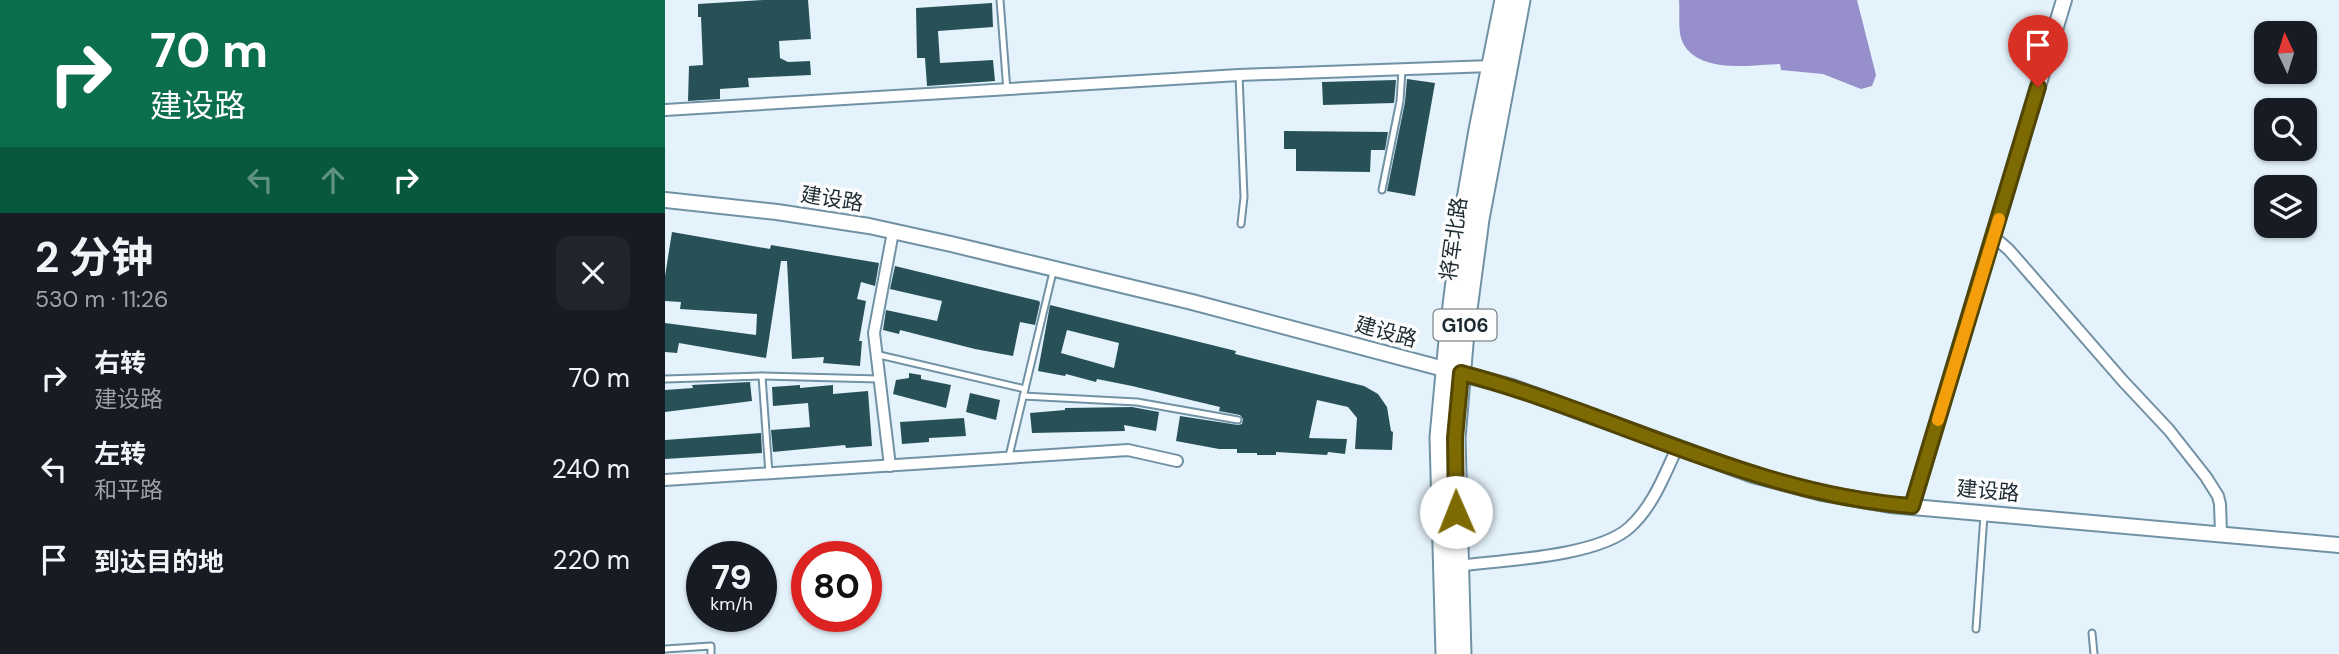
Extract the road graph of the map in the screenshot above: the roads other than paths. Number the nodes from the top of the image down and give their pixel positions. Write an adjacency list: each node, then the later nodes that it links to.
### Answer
1 (1000, 0): 8 (lane)
2 (1505, 0): 5 (highway, 将军北路 / G106)
3 (1520, 0): 17 (highway, 将军北路 / G106)
4 (2064, 0): 14 (street)
5 (1491, 66): 6 (street); 17 (highway, 将军北路 / G106)
6 (1402, 70): 7 (street); 10 (lane)
7 (1239, 75): 8 (street); 12 (lane)
8 (1007, 91): 9 (street)
9 (665, 110)
10 (1382, 190)
11 (665, 200): 13 (street, 建设路)
12 (1241, 223)
13 (893, 232): 15 (street, 建设路); 16 (street)
14 (1993, 236): 30 (street); 32 (street)
15 (1054, 269): 17 (street, 建设路); 21 (lane)
16 (875, 354): 20 (street); 21 (lane)
17 (1453, 371): 24 (street, 建设路); 34 (highway, 将军北路 / G106); 39 (highway, 将军北路 / G106)
18 (762, 376): 19 (lane); 20 (lane); 28 (lane)
19 (665, 379)
20 (879, 379): 27 (street)
21 (1025, 389): 22 (lane)
22 (1023, 397): 23 (lane); 25 (lane)
23 (1238, 420)
24 (1677, 448): 30 (street, 建设路); 34 (street)
25 (1009, 458): 26 (street); 27 (street)
26 (1177, 461)
27 (890, 466): 28 (street)
28 (769, 474): 29 (street)
29 (665, 480)
30 (1912, 506): 31 (street, 建设路)
31 (1984, 512): 32 (street, 建设路); 35 (lane)
32 (2221, 533): 33 (street, 建设路)
33 (2339, 545)
34 (1457, 566): 40 (highway, 将军北路 / G106)
35 (1976, 629)
36 (2092, 634): 41 (lane)
37 (665, 649): 38 (lane)
38 (711, 654)
39 (1446, 654)
40 (1461, 654)
41 (2094, 654)

